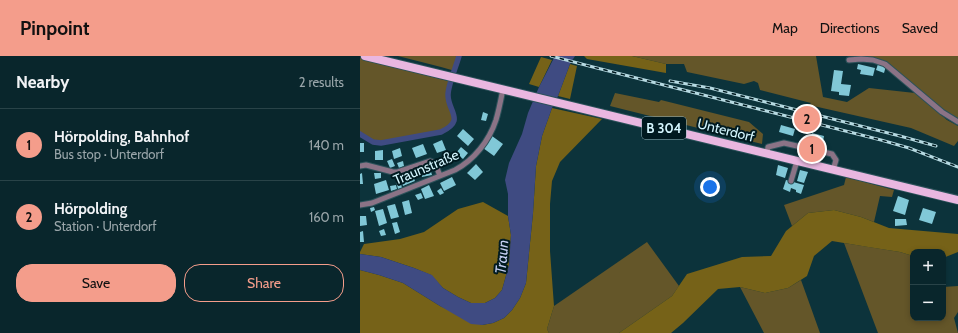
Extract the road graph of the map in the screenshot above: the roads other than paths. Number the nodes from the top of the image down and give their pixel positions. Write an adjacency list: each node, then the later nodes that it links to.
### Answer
1 (365, 56): 3 (main road, B 304)
2 (849, 60): 4 (street)
3 (503, 89): 5 (main road, Unterdorf / B 304); 10 (street, Traunstraße)
4 (958, 122)
5 (767, 153): 7 (main road, Unterdorf / B 304); 9 (street, Unterdorf)
6 (360, 161): 8 (street)
7 (797, 162): 9 (main road, Unterdorf / B 304); 11 (street)
8 (363, 165): 10 (street)
9 (833, 170): 12 (main road, Unterdorf / B 304)
10 (440, 176): 13 (street, Traunstraße)
11 (791, 181)
12 (958, 200)
13 (360, 205)

